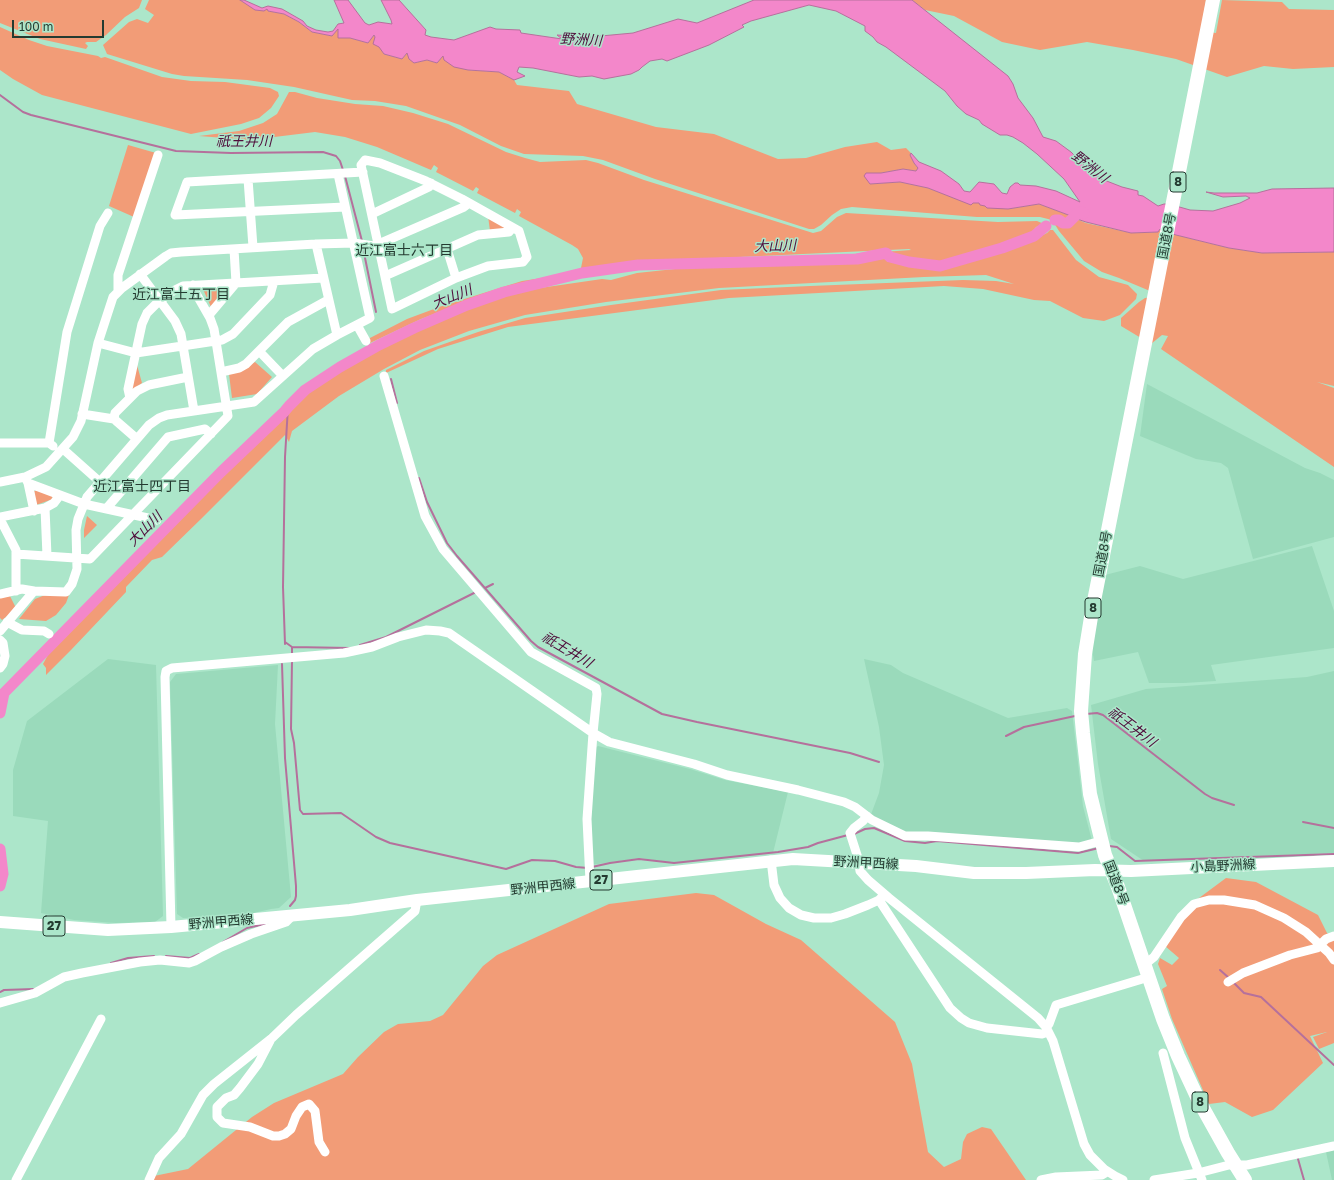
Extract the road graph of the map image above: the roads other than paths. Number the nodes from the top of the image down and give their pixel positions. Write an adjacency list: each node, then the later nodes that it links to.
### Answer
1 (1213, 0): 75 (highway, 国道8号 / 8)
2 (158, 155): 26 (street)
3 (363, 172): 4 (street); 6 (street); 11 (street)
4 (338, 174): 5 (street); 8 (street)
5 (248, 179): 9 (street); 9 (street)
6 (431, 183): 7 (street); 11 (street)
7 (469, 203): 12 (street); 15 (street)
8 (346, 207): 9 (street); 13 (street)
9 (250, 211): 16 (street)
10 (108, 213): 50 (street)
11 (372, 214): 15 (street)
12 (512, 228): 18 (street); 22 (street)
13 (354, 243): 14 (street); 15 (street); 30 (street)
14 (316, 244): 16 (street); 21 (street)
15 (378, 244): 20 (street)
16 (253, 247): 17 (street)
17 (234, 249): 19 (street); 24 (street)
18 (447, 249): 20 (street); 22 (street)
19 (140, 274): 26 (street); 28 (street)
20 (385, 276): 22 (street)
21 (323, 278): 23 (street); 27 (street)
22 (456, 278)
23 (274, 281): 24 (street); 32 (street)
24 (236, 283): 25 (street); 29 (street)
25 (193, 285): 28 (street); 29 (street)
26 (118, 292): 34 (street)
27 (328, 300): 31 (street); 36 (street)
28 (160, 301): 35 (street); 37 (street)
29 (209, 315): 32 (street)
30 (357, 325): 31 (street); 33 (street)
31 (337, 335): 39 (street)
32 (216, 341): 35 (street); 38 (street)
33 (366, 341)
34 (98, 343): 37 (street); 45 (street)
35 (183, 346): 37 (street); 41 (street)
36 (259, 351): 38 (street); 39 (street)
37 (136, 353): 42 (street)
38 (221, 372): 43 (street)
39 (283, 376): 43 (street)
40 (384, 376): 73 (street)
41 (188, 377): 42 (street); 44 (street)
42 (130, 398): 46 (street)
43 (227, 406): 44 (street); 47 (street)
44 (194, 411): 48 (street)
45 (82, 414): 46 (street); 51 (street)
46 (114, 419): 48 (street)
47 (211, 434): 58 (street); 60 (street)
48 (138, 439): 54 (street)
49 (0, 443): 50 (street)
50 (49, 443): 51 (street)
51 (61, 451): 52 (street); 54 (street)
52 (26, 480): 53 (street); 55 (street); 59 (street)
53 (0, 482)
54 (100, 482): 56 (street)
55 (60, 495): 56 (street); 57 (street)
56 (84, 504): 58 (street); 65 (street)
57 (45, 508): 59 (street); 64 (street)
58 (106, 509): 60 (street)
59 (34, 511): 61 (street)
60 (133, 515): 62 (street); 65 (street)
61 (0, 518): 63 (street)
62 (157, 520)
63 (16, 554): 64 (street); 66 (street)
64 (47, 556): 65 (street)
65 (77, 558): 67 (street)
66 (16, 591): 67 (street); 68 (street)
67 (34, 591): 69 (street)
68 (0, 594)
69 (8, 622): 70 (street); 71 (street)
70 (0, 633): 72 (street)
71 (49, 634)
72 (0, 668)
73 (593, 733): 74 (street); 80 (street); 85 (street)
74 (867, 816): 75 (street); 78 (street)
75 (1100, 841): 79 (highway, 国道8号 / 8)
76 (771, 860): 78 (main road, 野洲甲西線 / 27); 80 (main road, 野洲甲西線 / 27); 81 (street)
77 (1334, 861): 79 (main road, 小島野洲線)
78 (858, 864): 79 (main road, 野洲甲西線 / 27); 81 (street)
79 (1111, 870): 89 (highway, 国道8号 / 8)
80 (590, 881): 82 (main road, 野洲甲西線 / 27)
81 (882, 897): 94 (street); 94 (street)
82 (417, 900): 83 (main road, 野洲甲西線 / 27); 95 (street)
83 (292, 916): 85 (main road, 野洲甲西線 / 27); 92 (street)
84 (1, 926): 85 (main road, 野洲甲西線 / 27)
85 (171, 927)
86 (1334, 936): 87 (street)
87 (1320, 945): 88 (street); 89 (street); 91 (street)
88 (1334, 960)
89 (1144, 962): 90 (highway, 国道8号 / 8)
90 (1149, 977): 94 (street); 99 (highway, 国道8号 / 8)
91 (1228, 982)
92 (0, 1003)
93 (101, 1019): 102 (street)
94 (1047, 1030): 100 (street)
95 (272, 1038): 98 (street); 103 (street)
96 (1163, 1053): 101 (street)
97 (1334, 1146): 99 (street)
98 (325, 1152)
99 (1236, 1165): 101 (street); 107 (highway, 国道8号 / 8)
100 (1107, 1172): 104 (street); 105 (street)
101 (1200, 1177): 106 (street)
102 (16, 1180)
103 (149, 1180)
104 (1041, 1180)
105 (1123, 1180)
106 (1154, 1180)
107 (1245, 1180)

